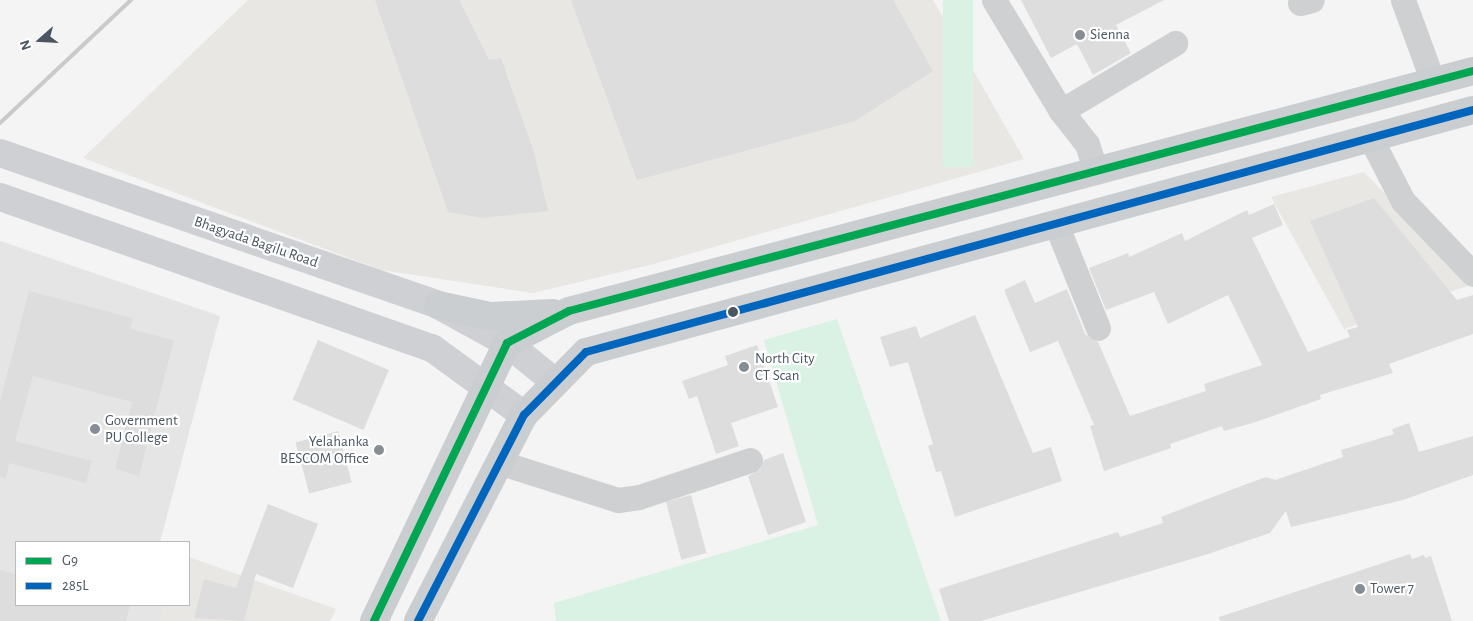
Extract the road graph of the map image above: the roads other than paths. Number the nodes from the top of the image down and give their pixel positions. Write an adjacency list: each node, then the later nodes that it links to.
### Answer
1 (994, 0): 7 (street)
2 (1402, 0): 5 (street)
3 (1175, 44): 7 (street)
4 (1473, 70): 5 (main road)
5 (1432, 82): 10 (main road)
6 (1473, 110): 8 (main road)
7 (1061, 111): 10 (street)
8 (1371, 139): 12 (main road); 13 (street)
9 (0, 153): 14 (main road, Bhagyada Bagilu Road)
10 (1085, 175): 15 (main road)
11 (0, 197): 19 (main road)
12 (1056, 224): 16 (street); 18 (main road)
13 (1473, 274)
14 (438, 305): 15 (main road); 17 (main road, Bhagyada Bagilu Road)
15 (569, 311): 17 (main road)
16 (1098, 328)
17 (507, 343): 18 (main road, Bhagyada Bagilu Road); 19 (main road)
18 (554, 381): 20 (main road)
19 (485, 389): 20 (main road); 23 (main road)
20 (524, 415): 22 (main road)
21 (750, 460): 22 (street)
22 (502, 463): 24 (main road)
23 (374, 621)
24 (418, 621)

